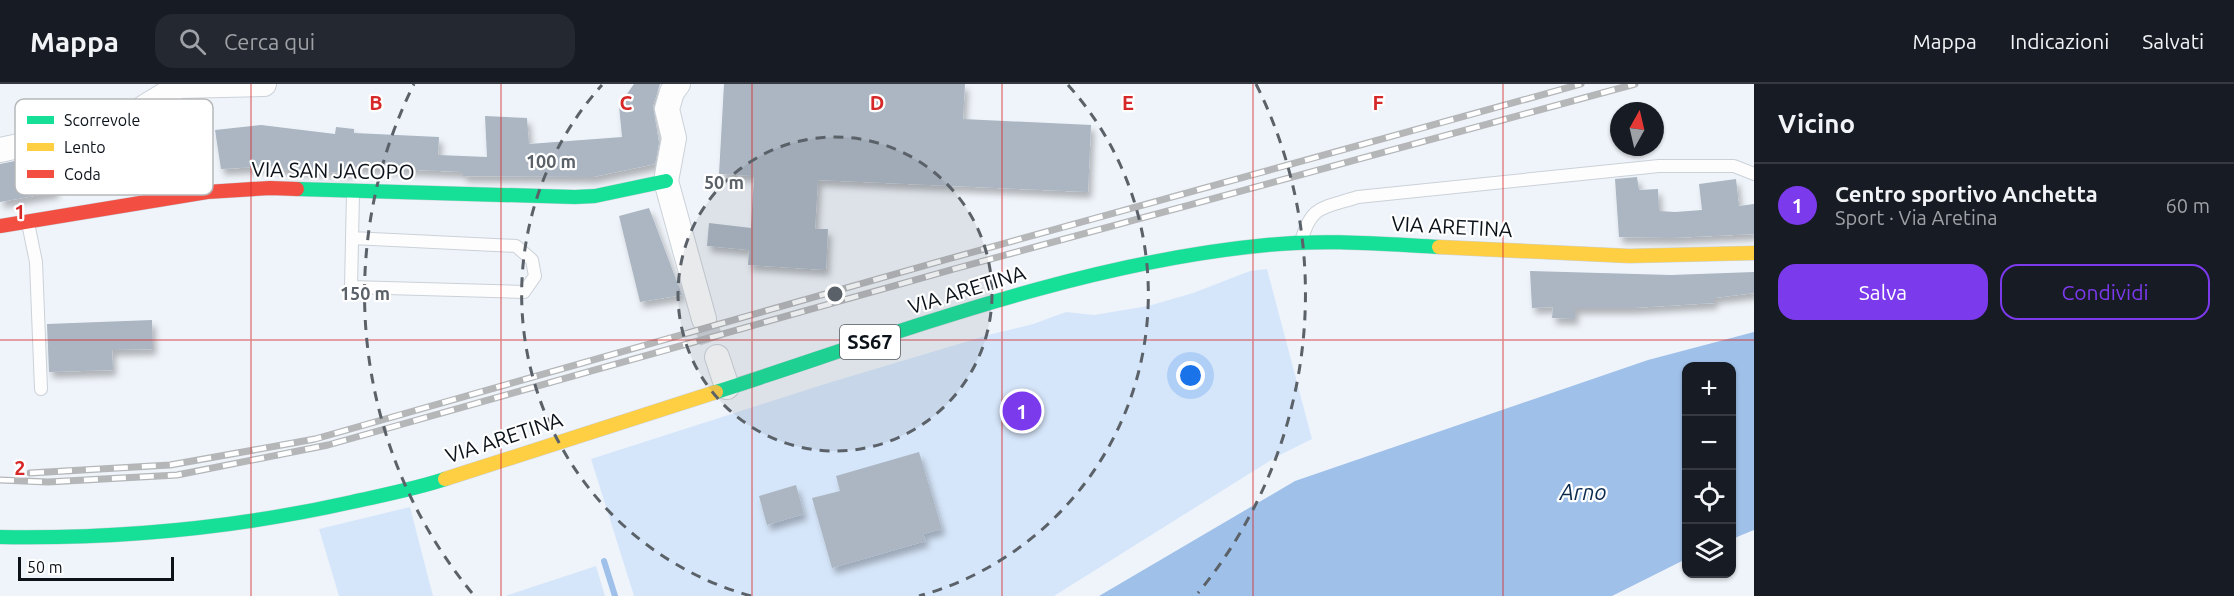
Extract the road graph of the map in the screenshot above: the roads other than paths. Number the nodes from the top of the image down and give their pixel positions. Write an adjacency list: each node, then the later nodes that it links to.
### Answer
1 (264, 84): 3 (street)
2 (678, 84): 7 (street)
3 (158, 99)
4 (15, 147): 5 (street)
5 (0, 150)
6 (1754, 174): 14 (lane)
7 (666, 181): 9 (main road, VIA SAN JACOPO); 16 (street)
8 (213, 192): 9 (main road, VIA SAN JACOPO)
9 (353, 192): 13 (lane)
10 (189, 195): 11 (main road, VIA SAN JACOPO)
11 (28, 222): 12 (main road, VIA SAN JACOPO); 19 (lane)
12 (0, 226)
13 (352, 238): 13 (lane)
14 (1301, 242): 15 (main road, VIA ARETINA / SS67); 18 (main road, VIA ARETINA / SS67)
15 (1754, 253)
16 (704, 319)
17 (717, 357): 18 (street)
18 (728, 387): 20 (main road, VIA ARETINA / SS67)
19 (41, 389)
20 (0, 537)

